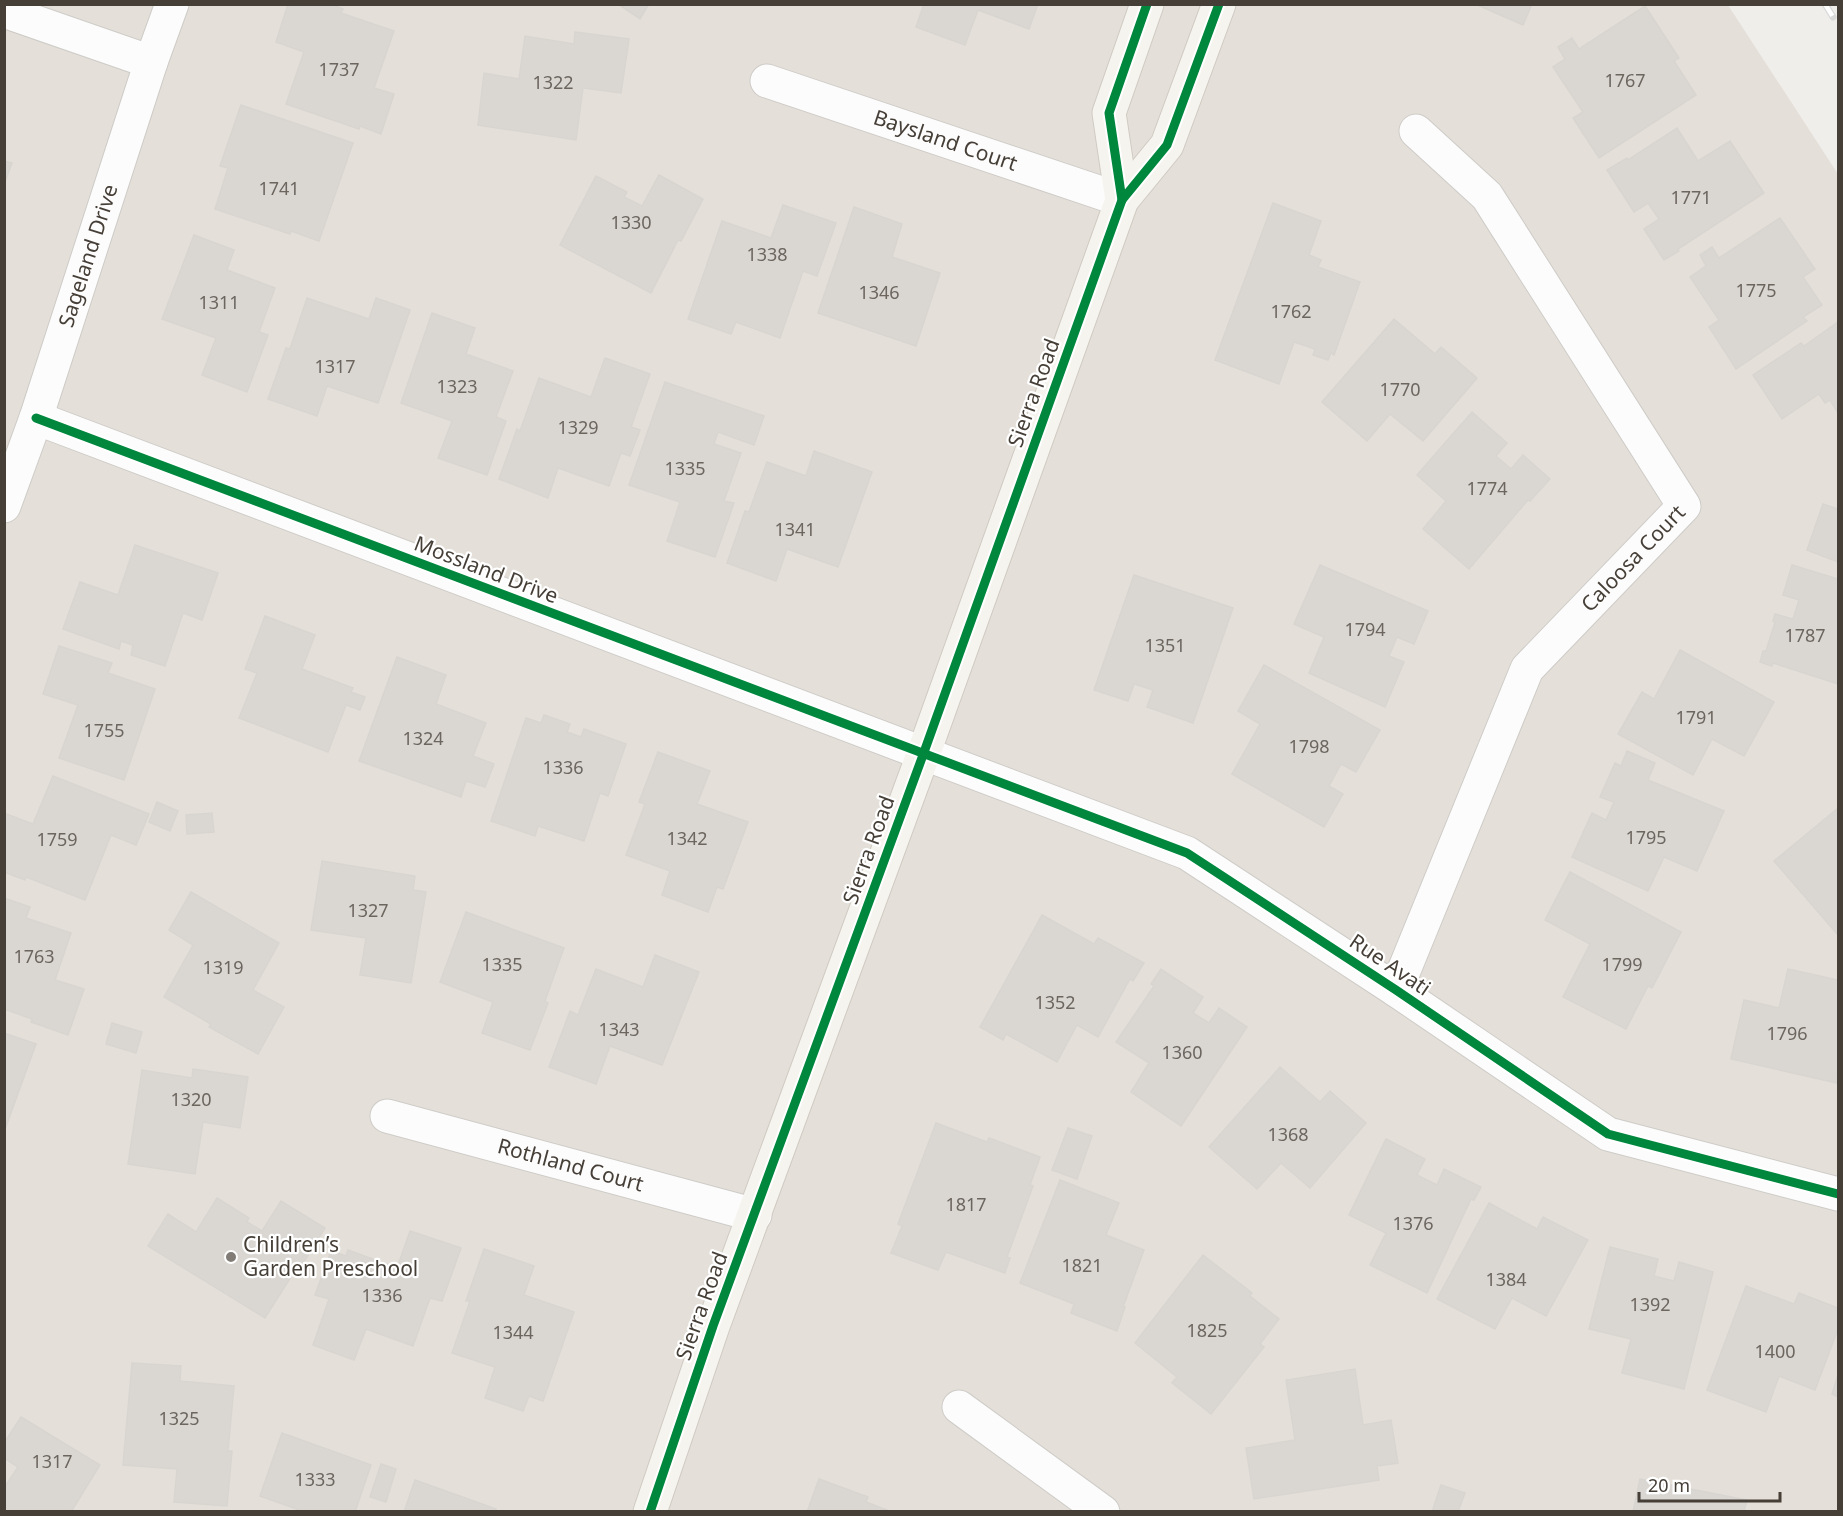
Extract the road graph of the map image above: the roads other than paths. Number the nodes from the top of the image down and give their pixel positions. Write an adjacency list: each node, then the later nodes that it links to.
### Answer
1 (172, 4): 5 (street, Sageland Drive)
2 (1147, 4): 8 (main road, Sierra Road)
3 (1219, 4): 8 (main road, Sierra Road)
4 (4, 11): 5 (street)
5 (151, 62): 9 (street, Sageland Drive)
6 (767, 81): 8 (street, Baysland Court)
7 (1416, 131): 12 (street, Caloosa Court)
8 (1122, 200): 11 (main road, Sierra Road)
9 (36, 418): 10 (street, Sageland Drive); 11 (street, Mossland Drive)
10 (4, 506)
11 (923, 755): 12 (street, Rue Avati); 15 (main road, Sierra Road)
12 (1396, 990): 14 (street, Rue Avati)
13 (387, 1116): 15 (street, Rothland Court)
14 (1839, 1194)
15 (755, 1215): 17 (main road, Sierra Road)
16 (959, 1407): 18 (street)
17 (650, 1512)
18 (1103, 1512)

